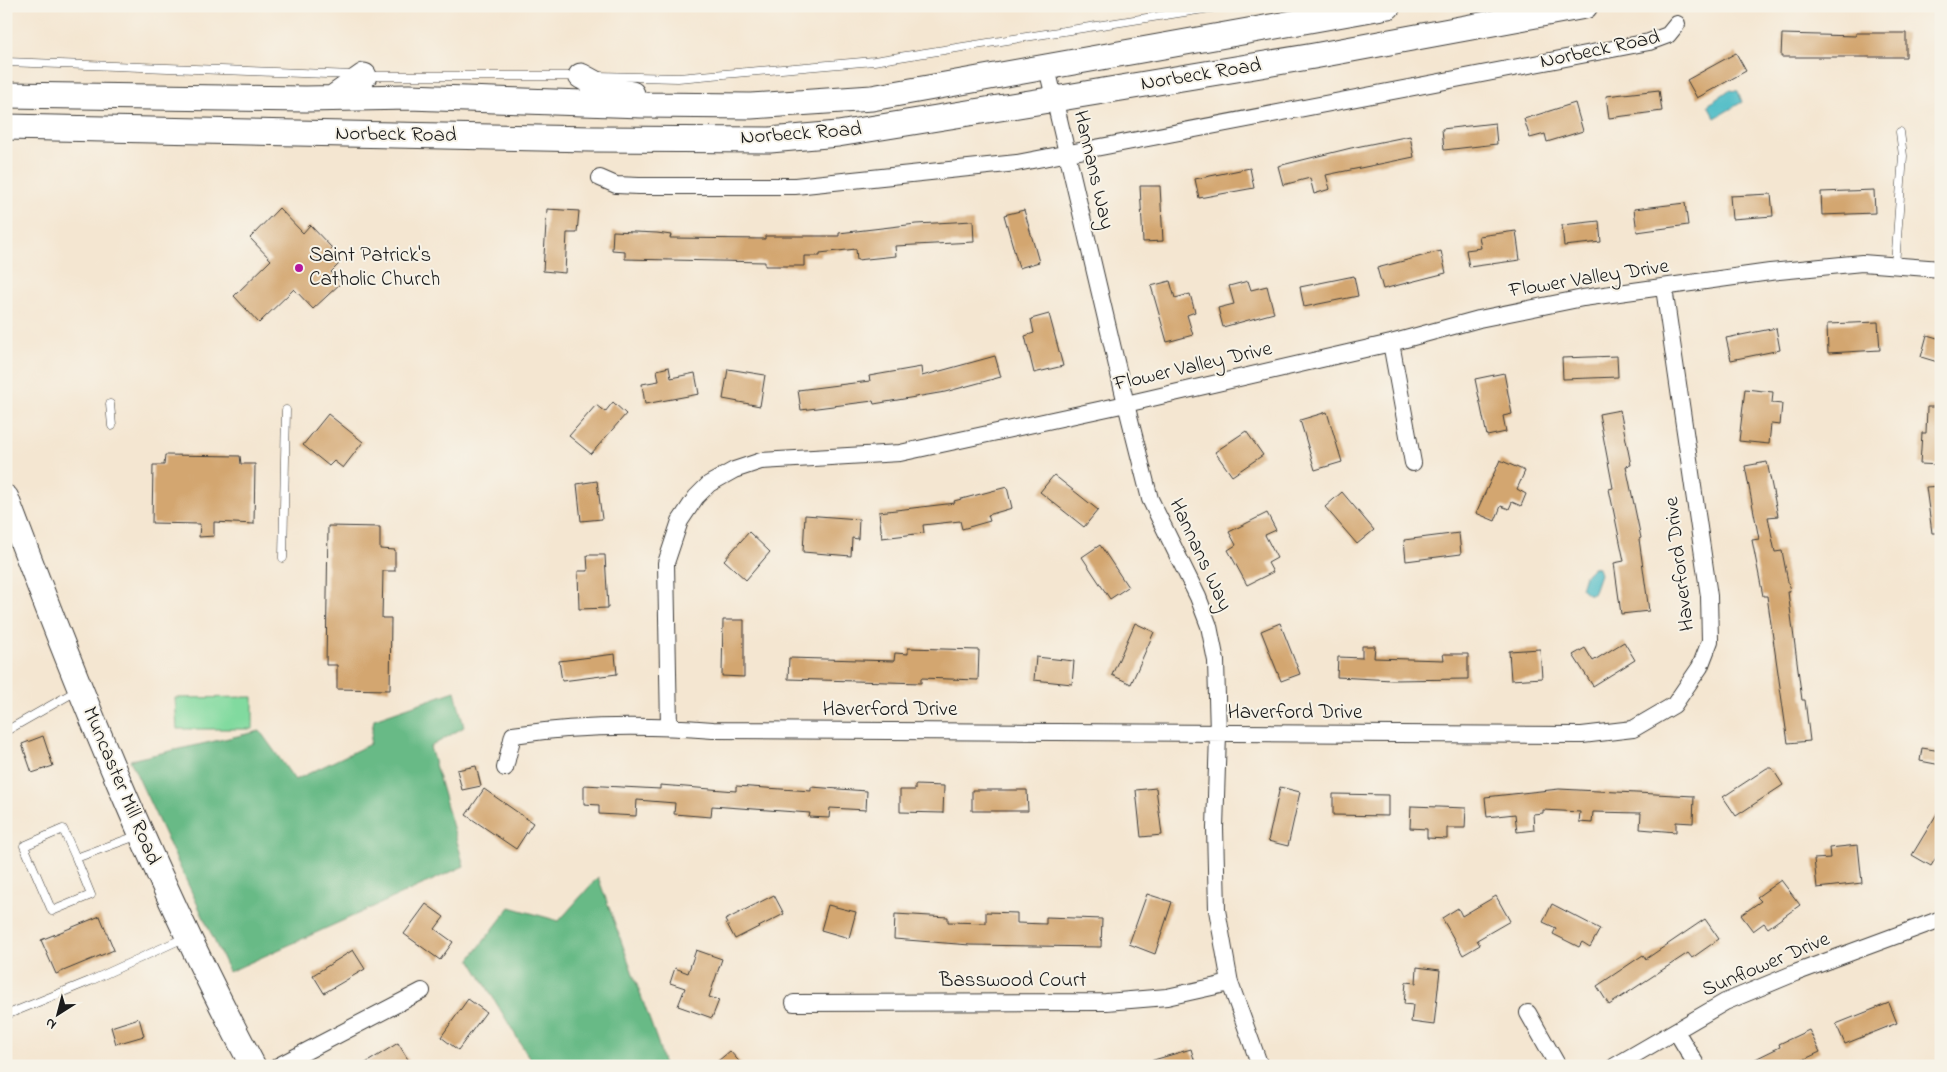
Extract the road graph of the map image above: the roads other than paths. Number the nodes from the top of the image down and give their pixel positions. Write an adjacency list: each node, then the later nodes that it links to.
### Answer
1 (1223, 6): 8 (lane)
2 (1388, 6): 6 (main road, Norbeck Road)
3 (1585, 6): 12 (main road, Norbeck Road)
4 (1677, 24): 17 (street, Norbeck Road)
5 (6, 62): 7 (lane)
6 (1047, 68): 12 (street, Hannans Way); 13 (main road, Norbeck Road)
7 (364, 76): 8 (lane); 10 (main road)
8 (581, 76): 13 (main road)
9 (6, 95): 11 (main road, Norbeck Road)
10 (333, 98): 11 (main road, Norbeck Road); 13 (main road, Norbeck Road)
11 (306, 99): 15 (main road)
12 (1055, 99): 15 (main road, Norbeck Road); 17 (street, Hannans Way)
13 (681, 103)
14 (6, 126): 15 (main road, Norbeck Road)
15 (176, 129)
16 (1900, 132): 19 (lane)
17 (1067, 152): 18 (street, Norbeck Road); 24 (street, Hannans Way)
18 (600, 178)
19 (1895, 265): 20 (street, Flower Valley Drive); 21 (street, Flower Valley Drive)
20 (1941, 269)
21 (1664, 288): 22 (street, Flower Valley Drive); 33 (street, Haverford Drive)
22 (1391, 343): 24 (street, Flower Valley Drive); 27 (street)
23 (110, 404): 26 (lane)
24 (1126, 404): 31 (street, Flower Valley Drive); 33 (street, Hannans Way)
25 (286, 410): 29 (lane)
26 (112, 426)
27 (1413, 463)
28 (8, 511): 30 (main road, Muncaster Mill Road)
29 (282, 558)
30 (80, 689): 32 (lane); 35 (main road, Muncaster Mill Road)
31 (669, 727): 33 (street, Haverford Drive); 34 (street, Haverford Drive)
32 (6, 731)
33 (1218, 734): 39 (street, Hannans Way)
34 (505, 768)
35 (141, 834): 36 (lane); 38 (main road, Muncaster Mill Road)
36 (76, 858): 36 (lane)
37 (1941, 920): 44 (street, Sunflower Drive)
38 (188, 936): 43 (lane); 45 (main road, Muncaster Mill Road)
39 (1230, 983): 41 (street, Basswood Court); 47 (street, Hannans Way)
40 (422, 990): 46 (street)
41 (794, 1003)
42 (1528, 1013): 48 (street)
43 (6, 1015)
44 (1676, 1031): 49 (street, Sunflower Drive); 50 (street)
45 (253, 1066)
46 (278, 1066)
47 (1260, 1066)
48 (1558, 1066)
49 (1615, 1066)
50 (1697, 1066)

